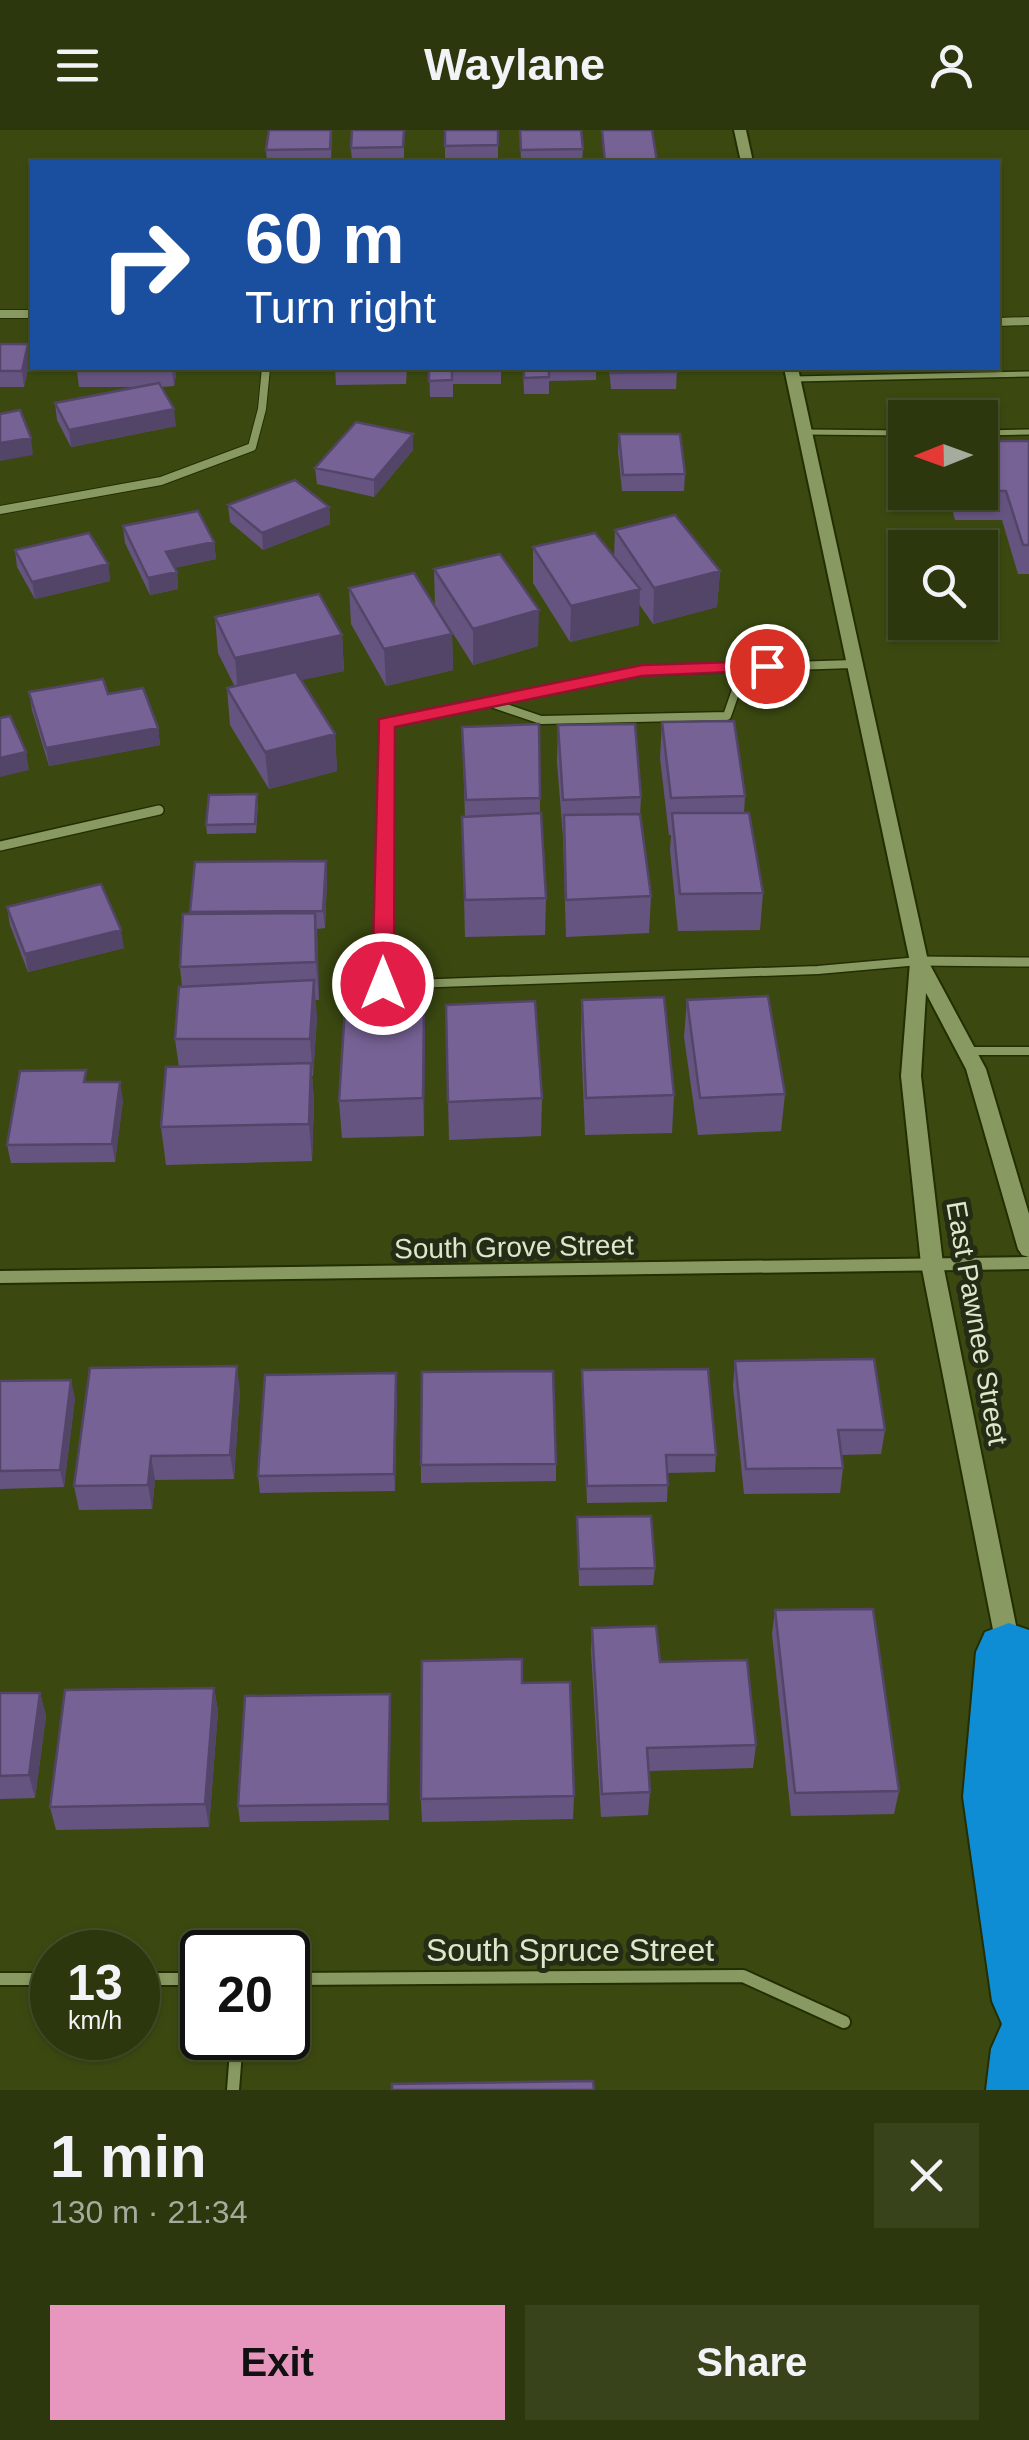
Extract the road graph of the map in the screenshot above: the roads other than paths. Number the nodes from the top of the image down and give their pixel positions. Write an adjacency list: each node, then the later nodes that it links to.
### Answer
1 (740, 130): 2 (main road)
2 (747, 160)
3 (0, 314): 4 (street)
4 (30, 314)
5 (1029, 321): 6 (street)
6 (1000, 322)
7 (266, 370): 14 (street)
8 (792, 374): 9 (lane); 10 (main road, East Pawnee Street)
9 (1029, 374)
10 (805, 432): 11 (lane); 15 (main road, East Pawnee Street)
11 (888, 432)
12 (1029, 432): 13 (lane)
13 (998, 433)
14 (0, 510)
15 (855, 664): 16 (lane); 20 (main road, East Pawnee Street)
16 (744, 667): 17 (lane); 17 (lane)
17 (487, 702): 20 (lane)
18 (160, 810): 19 (street)
19 (0, 846)
20 (919, 961): 21 (street); 22 (main road, East Pawnee Street); 27 (main road, East Pawnee Street)
21 (1029, 962)
22 (967, 1051): 23 (lane); 24 (main road, East Pawnee Street)
23 (1029, 1051)
24 (1021, 1195): 25 (main road, East Pawnee Street)
25 (1029, 1249)
26 (1029, 1263): 27 (street, South Grove Street)
27 (932, 1264): 28 (street, South Grove Street); 29 (main road, East Pawnee Street)
28 (0, 1277)
29 (1010, 1652): 30 (main road, East Pawnee Street); 34 (highway)
30 (1029, 1750)
31 (0, 1979): 32 (street)
32 (30, 1979)
33 (310, 1979): 35 (street, South Spruce Street)
34 (1029, 2001)
35 (844, 2022)
36 (1029, 2049): 39 (highway)
37 (235, 2060): 38 (street)
38 (233, 2090)
39 (1024, 2090)

